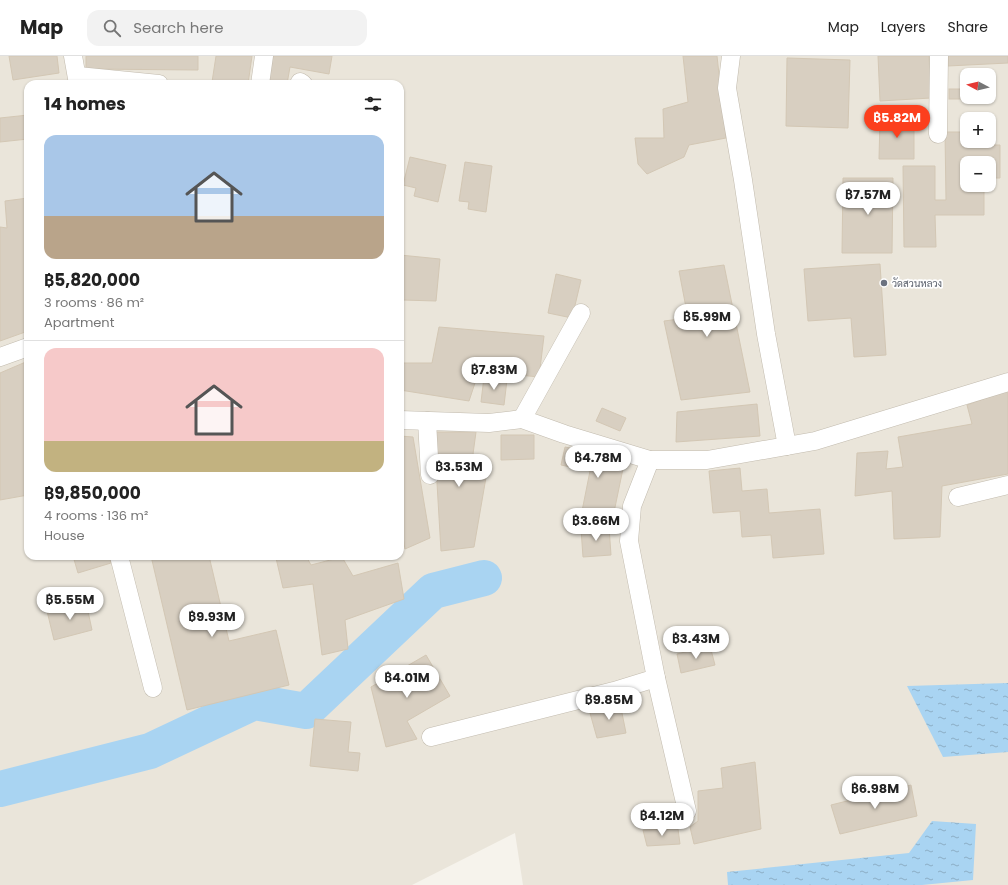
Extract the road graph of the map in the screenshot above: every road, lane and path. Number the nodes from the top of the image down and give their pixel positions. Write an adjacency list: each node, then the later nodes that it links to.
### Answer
1 (73, 56): 5 (street)
2 (264, 56): 6 (street)
3 (731, 56): 15 (street)
4 (939, 56): 7 (street)
5 (78, 80)
6 (261, 80)
7 (938, 134)
8 (581, 313): 12 (street)
9 (24, 349): 10 (street)
10 (0, 357)
11 (1008, 382): 15 (street)
12 (522, 419): 14 (street); 16 (street)
13 (404, 420): 14 (street)
14 (427, 421): 17 (street)
15 (788, 446): 16 (street)
16 (650, 460): 21 (street)
17 (430, 475)
18 (1008, 485): 19 (street)
19 (958, 497)
20 (120, 560): 22 (street)
21 (656, 678): 23 (street); 24 (street)
22 (153, 688)
23 (431, 737)
24 (652, 819)

